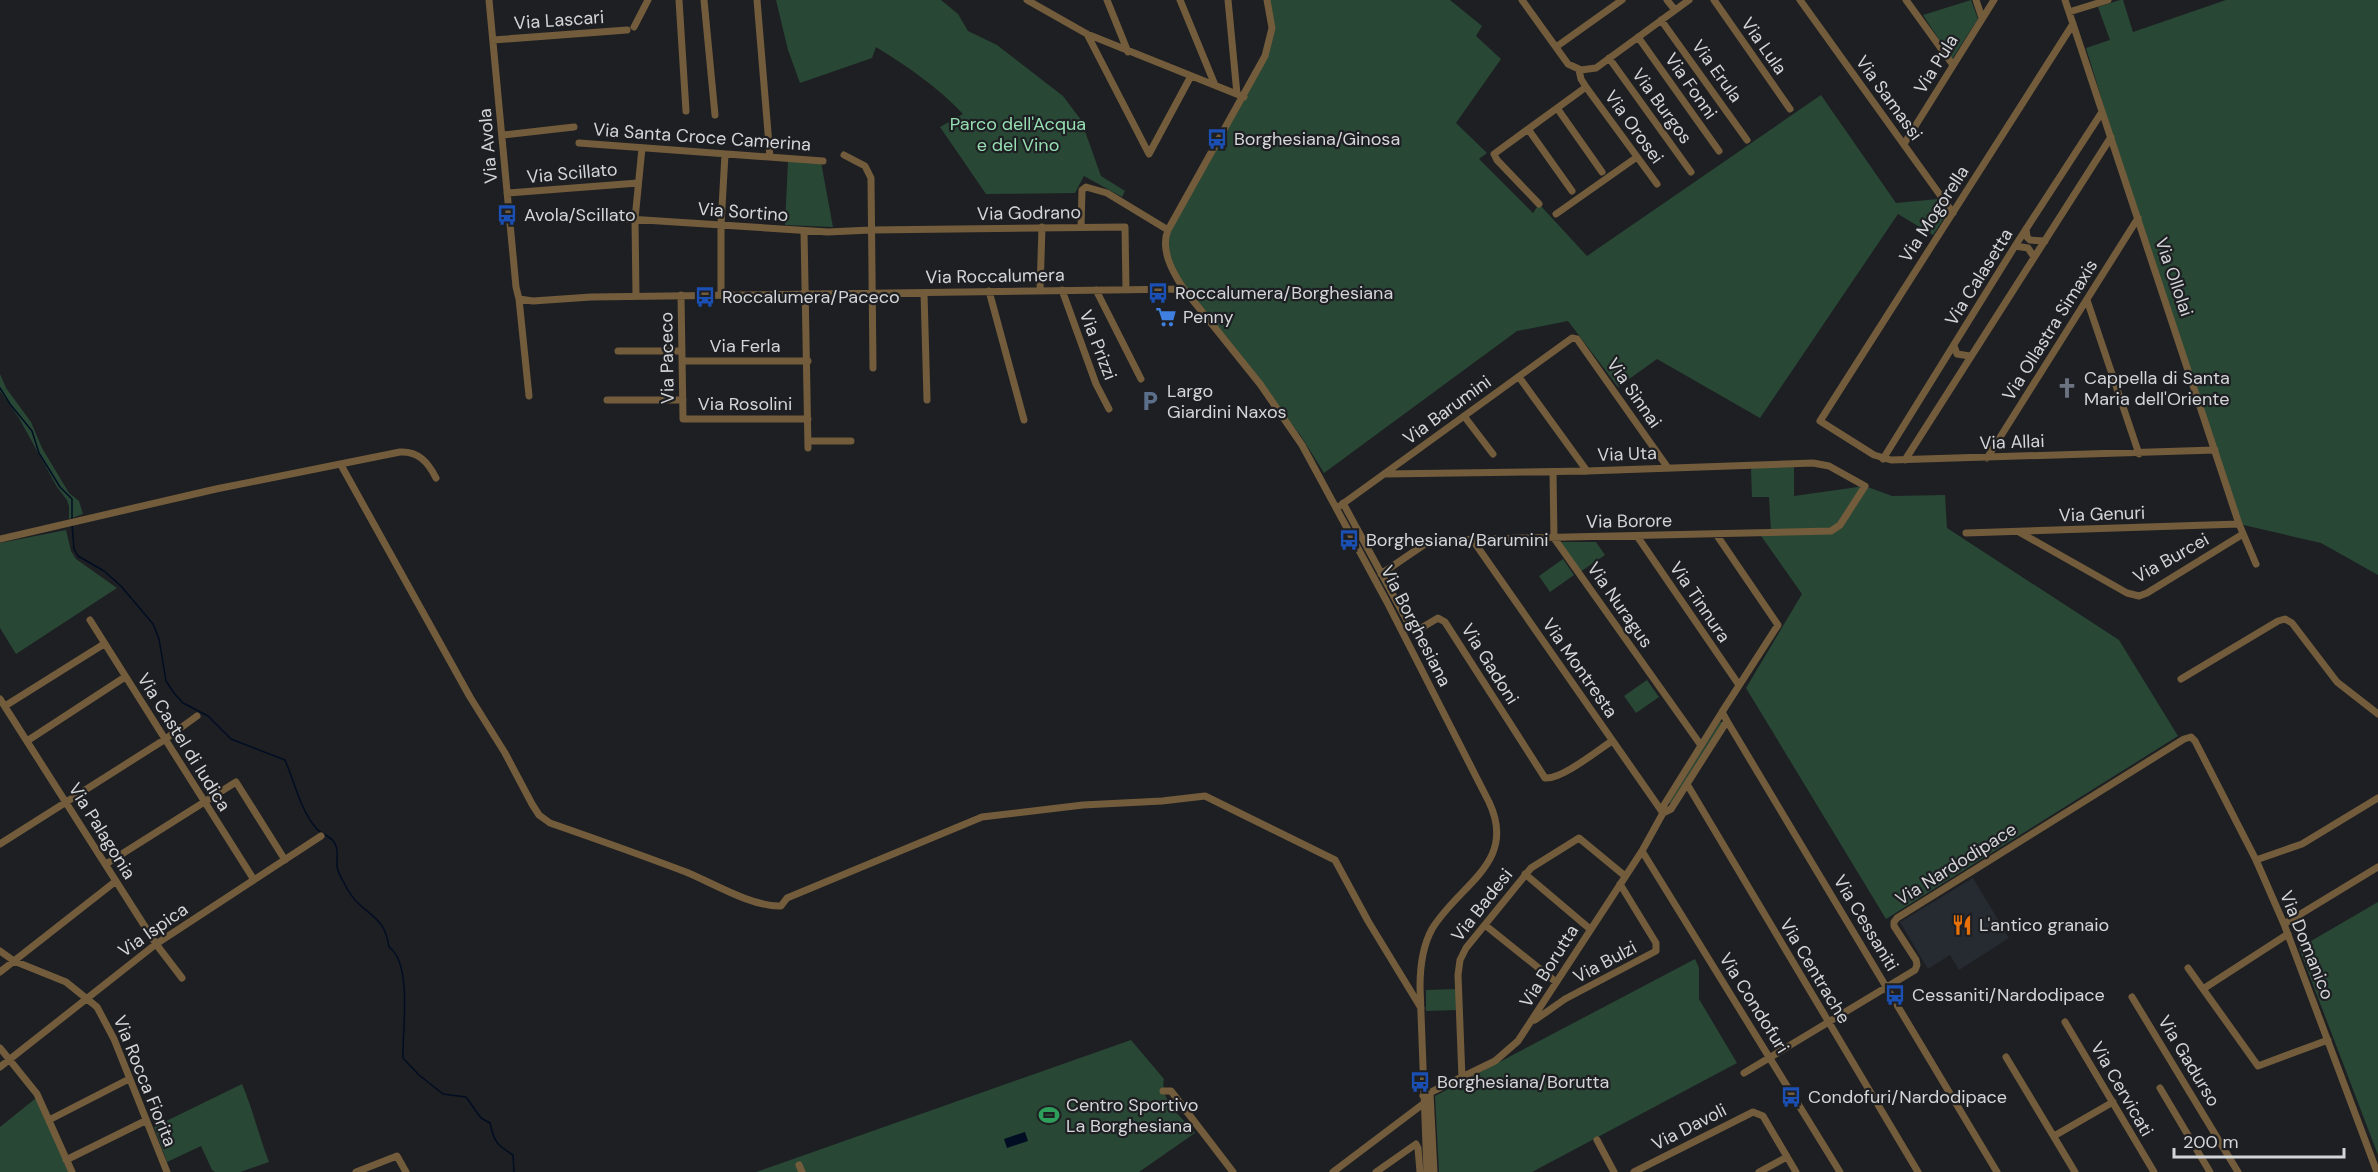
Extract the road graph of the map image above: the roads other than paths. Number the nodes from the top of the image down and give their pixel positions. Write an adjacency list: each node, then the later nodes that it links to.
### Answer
1 (489, 0): 29 (street, Via Avola)
2 (648, 0): 29 (street, Via Lascari)
3 (679, 0): 41 (street)
4 (704, 0): 43 (street)
5 (757, 0): 56 (street)
6 (1027, 0): 27 (street)
7 (1107, 0): 31 (street)
8 (1179, 0): 36 (street)
9 (1228, 0): 38 (street)
10 (1267, 0): 38 (street)
11 (1522, 0): 30 (street)
12 (1622, 0): 30 (street)
13 (1667, 0): 22 (street)
14 (1689, 0): 22 (street)
15 (1714, 0): 40 (street, Via Lula)
16 (1800, 0): 50 (street, Via Samassi)
17 (1906, 0): 33 (street)
18 (1976, 0): 24 (street)
19 (1994, 0): 24 (street, Via Pula)
20 (2065, 0): 23 (street, Via Ollolai)
21 (2108, 0): 23 (street)
22 (1675, 10): 25 (street)
23 (2069, 12): 26 (street, Via Ollolai)
24 (1982, 18): 33 (street, Via Pula)
25 (1661, 20): 28 (street); 48 (street, Via Erula)
26 (2073, 24): 42 (street, Via Ollolai); 65 (street, Via Mogorella)
27 (1087, 34): 31 (street); 35 (street)
28 (1638, 37): 32 (street); 52 (street, Via Fonni)
29 (493, 40): 46 (street, Via Avola)
30 (1556, 47): 34 (street)
31 (1128, 52): 35 (street)
32 (1609, 58): 34 (street); 59 (street, Via Burgos)
33 (1953, 65): 50 (street, Via Pula)
34 (1579, 70): 37 (street, Via Orosei)
35 (1191, 76): 36 (street)
36 (1215, 86): 38 (street)
37 (1586, 87): 39 (street); 55 (street, Via Orosei)
38 (1241, 96): 75 (street)
39 (1557, 108): 45 (street); 58 (street)
40 (1790, 109)
41 (686, 111)
42 (2102, 112): 47 (street, Via Ollolai); 73 (street, Via Calasetta)
43 (715, 115)
44 (573, 127): 46 (street, Via Santa Croce Camerina)
45 (1528, 129): 62 (street); 64 (street)
46 (503, 135): 63 (street, Via Avola)
47 (2111, 138): 68 (street, Via Ollolai); 77 (street, Via Calasetta)
48 (1747, 140)
49 (579, 143): 51 (street, Via Santa Croce Camerina)
50 (1904, 144): 65 (street, Via Samassi)
51 (642, 148): 53 (street, Via Santa Croce Camerina); 60 (street)
52 (1719, 152)
53 (725, 154): 56 (street, Via Santa Croce Camerina); 70 (street)
54 (843, 156): 74 (street)
55 (1637, 156): 61 (street, Via Orosei); 66 (street)
56 (770, 157): 57 (street, Via Santa Croce Camerina)
57 (823, 161)
58 (1602, 172)
59 (1691, 172)
60 (638, 183): 63 (street, Via Scillato); 69 (street)
61 (1657, 184)
62 (1572, 191)
63 (507, 193): 92 (street, Via Avola)
64 (1539, 204)
65 (1953, 213): 113 (street, Via Mogorella)
66 (1556, 214)
67 (613, 218): 69 (street, Via Sortino)
68 (2138, 218): 93 (street, Via Ollastra Simaxis); 115 (street, Via Ollolai)
69 (635, 219): 70 (street, Via Sortino); 91 (street)
70 (721, 225): 76 (street, Via Sortino); 90 (street)
71 (1042, 227): 72 (street, Via Godrano); 74 (street, Via Godrano); 81 (street)
72 (1082, 227): 75 (street); 84 (street, Via Godrano)
73 (2026, 229): 77 (street); 78 (street, Via Calasetta)
74 (872, 230): 76 (street, Via Sortino); 86 (street)
75 (1168, 230): 80 (street, Via Borghesiana)
76 (804, 231): 88 (street)
77 (2045, 241): 79 (street, Via Calasetta)
78 (2015, 246): 79 (street); 95 (street, Via Calasetta)
79 (2034, 257): 98 (street, Via Calasetta)
80 (1184, 289): 84 (street, Via Roccalumera); 128 (street, Via Borghesiana)
81 (1040, 290): 82 (street, Via Roccalumera); 85 (street, Via Roccalumera)
82 (1062, 290): 83 (street, Via Roccalumera); 108 (street, Via Prizzi)
83 (1096, 290): 84 (street, Via Roccalumera); 103 (street)
84 (1126, 290)
85 (989, 291): 87 (street, Via Roccalumera); 112 (street)
86 (873, 293): 87 (street, Via Roccalumera); 88 (street, Via Roccalumera); 101 (street)
87 (924, 293): 107 (street)
88 (806, 294): 90 (street, Via Roccalumera); 100 (street)
89 (681, 295): 90 (street, Via Roccalumera); 91 (street, Via Roccalumera); 97 (street, Via Paceco)
90 (721, 295)
91 (636, 296): 92 (street, Via Roccalumera)
92 (519, 299): 104 (street, Via Avola)
93 (2087, 300): 117 (street); 118 (street, Via Ollastra Simaxis)
94 (1574, 338): 102 (street, Via Barumini); 122 (street, Via Sinnai)
95 (1954, 346): 98 (street); 119 (street, Via Calasetta)
96 (618, 351): 97 (street)
97 (682, 351): 99 (street, Via Paceco)
98 (1970, 356): 120 (street, Via Calasetta)
99 (682, 361): 100 (street, Via Ferla); 106 (street, Via Paceco)
100 (808, 361): 111 (street)
101 (873, 368)
102 (1519, 377): 109 (street, Via Barumini); 123 (street)
103 (1141, 379)
104 (529, 396)
105 (607, 400): 106 (street)
106 (683, 400): 110 (street, Via Paceco)
107 (927, 400)
108 (1109, 409)
109 (1464, 416): 116 (street); 125 (street, Via Barumini)
110 (683, 419): 111 (street, Via Rosolini)
111 (808, 419): 114 (street)
112 (1024, 420)
113 (1820, 421): 119 (street, Via Allai)
114 (851, 441)
115 (2215, 450): 117 (street, Via Allai); 129 (street, Via Ollolai)
116 (1492, 454)
117 (2139, 454): 118 (street, Via Allai)
118 (1987, 458): 120 (street, Via Allai)
119 (1883, 459): 120 (street, Via Allai)
120 (1905, 460)
121 (341, 465): 126 (street); 136 (street); 188 (street)
122 (1668, 468): 123 (street, Via Uta); 127 (street, Via Uta)
123 (1587, 471): 124 (street, Via Uta)
124 (1552, 472): 125 (street, Via Uta); 135 (street)
125 (1384, 474): 128 (street, Via Barumini)
126 (436, 478)
127 (1865, 486): 132 (street, Via Borore)
128 (1340, 506): 139 (street, Via Gadoni); 188 (street, Via Borghesiana)
129 (2239, 524): 130 (street, Via Genuri); 133 (street, Via Ollolai)
130 (2019, 532): 131 (street, Via Genuri); 133 (street, Via Burcei)
131 (1966, 533)
132 (1716, 534): 134 (street, Via Borore); 144 (street, Via Borutta)
133 (2243, 534): 138 (street, Via Ollolai)
134 (1637, 536): 135 (street, Via Borore); 144 (street, Via Tinnura)
135 (1554, 538): 137 (street, Via Borore); 155 (street, Via Nuragus)
136 (0, 539)
137 (1472, 539): 139 (street, Via Borore); 154 (street, Via Montresta)
138 (2256, 564)
139 (1381, 574): 154 (street, Via Gadoni)
140 (90, 620): 141 (street, Via Castel di Iudica)
141 (104, 644): 142 (street, Via Castel di Iudica); 146 (street)
142 (125, 677): 152 (street, Via Castel di Iudica); 153 (street)
143 (2181, 679): 148 (street)
144 (1739, 685): 147 (street, Via Borutta)
145 (0, 699): 146 (street, Via Palagonia)
146 (5, 706): 153 (street, Via Palagonia)
147 (1722, 712): 150 (street); 155 (street, Via Borutta)
148 (2378, 714)
149 (197, 716): 152 (street)
150 (1727, 721): 156 (street, Via Borutta); 184 (street, Via Cessaniti)
151 (2191, 737): 164 (street, Via Domanico); 184 (street, Via Nardodipace)
152 (164, 740): 158 (street); 159 (street, Via Castel di Iudica)
153 (27, 741): 158 (street, Via Palagonia)
154 (1612, 741): 160 (street, Via Montresta)
155 (1700, 744): 160 (street, Via Borutta)
156 (1687, 784): 160 (street, Via Borutta); 190 (street, Via Centrache)
157 (2378, 798): 164 (street)
158 (66, 802): 162 (street); 166 (street, Via Palagonia)
159 (205, 803): 165 (street); 166 (street); 171 (street, Via Castel di Iudica)
160 (1663, 813): 163 (street, Via Borutta)
161 (321, 836): 165 (street, Via Ispica)
162 (1, 841)
163 (1642, 850): 169 (street, Via Borutta); 194 (street, Via Condofuri)
164 (2256, 860): 173 (street, Via Domanico)
165 (285, 861): 171 (street, Via Ispica)
166 (106, 864): 170 (street, Via Palagonia)
167 (2378, 867): 173 (street)
168 (1525, 874): 169 (street, Via Badesi); 174 (street, Via Badesi); 175 (street)
169 (1625, 876): 172 (street, Via Borutta)
170 (116, 880): 177 (street, Via Palagonia); 179 (street)
171 (254, 880): 177 (street, Via Ispica)
172 (1620, 884): 175 (street, Via Borutta); 189 (street, Via Bulzi)
173 (2284, 924): 176 (street, Via Domanico)
174 (1485, 925): 183 (street); 199 (street, Via Badesi)
175 (1590, 929): 183 (street, Via Borutta)
176 (2288, 934): 185 (street); 192 (street, Via Domanico)
177 (156, 944): 182 (street, Via Palagonia); 186 (street, Via Ispica)
178 (0, 951): 179 (street, Via Rocca Fiorita)
179 (14, 961): 181 (street); 186 (street, Via Rocca Fiorita)
180 (2188, 968): 185 (street)
181 (0, 972)
182 (182, 978)
183 (1556, 982): 189 (street, Via Borutta)
184 (1887, 987): 190 (street, Via Nardodipace); 212 (street, Via Cessaniti)
185 (2203, 989): 192 (street)
186 (87, 997): 196 (street, Via Ispica); 200 (street, Via Rocca Fiorita)
187 (2132, 997): 232 (street, Via Gadurso)
188 (1421, 1008): 203 (street, Via Borghesiana)
189 (1533, 1021): 199 (street, Via Borutta)
190 (1828, 1022): 194 (street, Via Nardodipace); 228 (street, Via Centrache)
191 (2065, 1022): 204 (street, Via Cervicati)
192 (2328, 1040): 233 (street, Via Domanico)
193 (0, 1048): 196 (street)
194 (1770, 1057): 198 (street, Via Nardodipace); 227 (street, Via Condofuri)
195 (2006, 1057): 208 (street)
196 (9, 1059): 197 (street, Via Ispica); 206 (street)
197 (0, 1067)
198 (1744, 1073)
199 (1462, 1078): 203 (street, Via Borutta)
200 (129, 1079): 206 (street); 207 (street, Via Rocca Fiorita)
201 (2160, 1088): 231 (street)
202 (1163, 1091): 217 (street)
203 (1426, 1094): 205 (street, Via Borghesiana); 222 (street, Via Borghesiana)
204 (2113, 1102): 208 (street); 230 (street, Via Cervicati)
205 (1423, 1104): 218 (street); 221 (street, Via Borghesiana)
206 (49, 1120): 211 (street)
207 (145, 1121): 211 (street); 214 (street, Via Rocca Fiorita)
208 (2054, 1136): 229 (street)
209 (1598, 1140): 223 (street)
210 (1787, 1157): 224 (street, Via Davoli); 225 (street); 226 (street)
211 (66, 1160): 213 (street)
212 (1995, 1171)
213 (72, 1172)
214 (167, 1172)
215 (356, 1172): 216 (street)
216 (406, 1172)
217 (1233, 1172)
218 (1333, 1172)
219 (1376, 1172): 220 (street)
220 (1420, 1172)
221 (1427, 1172)
222 (1434, 1172)
223 (1614, 1172)
224 (1635, 1172)
225 (1759, 1172)
226 (1796, 1172)
227 (1840, 1172)
228 (1918, 1172)
229 (2075, 1172)
230 (2154, 1172)
231 (2210, 1172)
232 (2238, 1172)
233 (2377, 1172)

